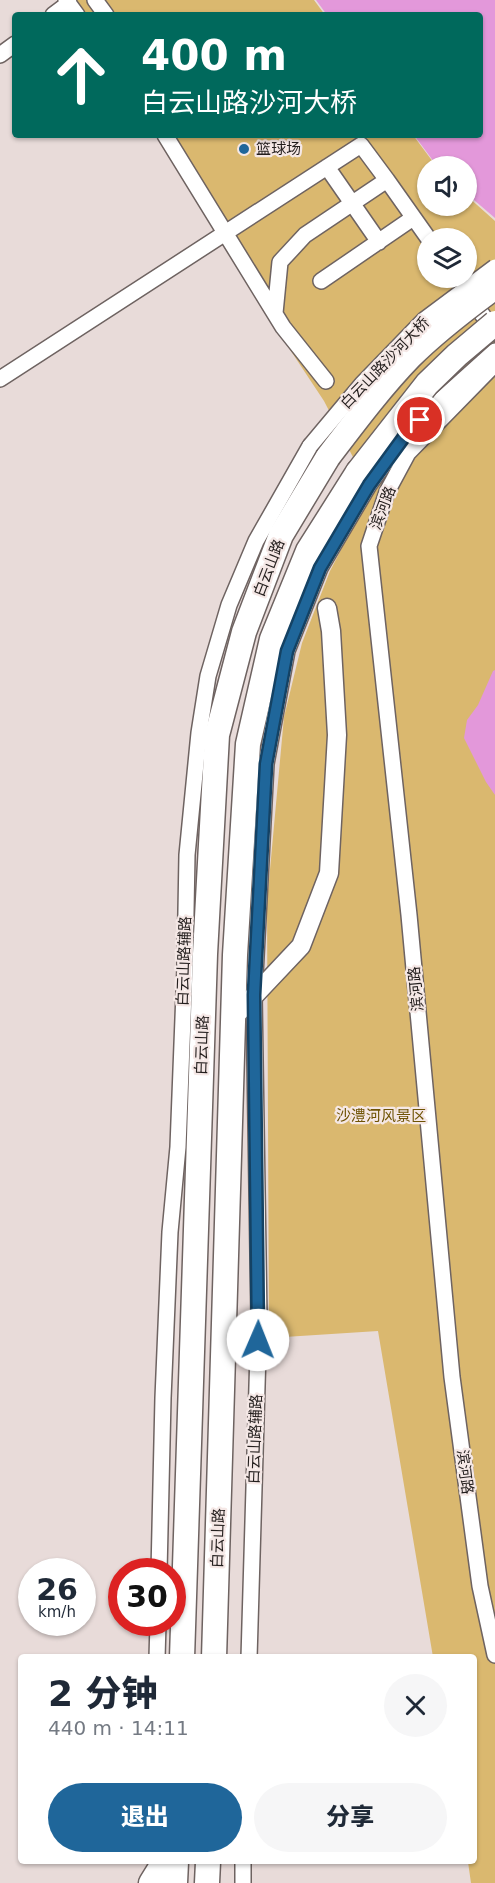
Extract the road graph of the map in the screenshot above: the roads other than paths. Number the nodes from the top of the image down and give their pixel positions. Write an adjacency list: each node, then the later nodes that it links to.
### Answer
1 (167, 138): 7 (street)
2 (327, 167): 3 (street); 4 (street); 7 (street)
3 (387, 180): 4 (street); 5 (street)
4 (352, 204): 8 (street); 13 (street)
5 (413, 218): 6 (street); 8 (street)
6 (420, 228)
7 (225, 234): 13 (street); 18 (street)
8 (379, 242): 10 (street)
9 (495, 267): 20 (street, 白云山路沙河大桥, bridge)
10 (321, 281)
11 (495, 287): 20 (highway, 白云山路沙河大桥, bridge)
12 (464, 288): 15 (street)
13 (274, 313): 19 (street)
14 (495, 323): 21 (highway, bridge)
15 (495, 333)
16 (495, 351): 21 (street)
17 (495, 364): 31 (street, 滨河路)
18 (0, 379)
19 (326, 381)
20 (319, 451): 25 (street, 白云山路辅路); 28 (highway, 白云山路)
21 (363, 479): 23 (street, 白云山路辅路); 24 (highway, 白云山路)
22 (327, 608): 23 (street)
23 (254, 995): 24 (street); 30 (street, 白云山路辅路)
24 (234, 1017): 29 (highway, 白云山路)
25 (159, 1558)
26 (158, 1636): 27 (street)
27 (158, 1654)
28 (182, 1654)
29 (214, 1654)
30 (249, 1654)
31 (495, 1655)
32 (174, 1864): 35 (highway)
33 (208, 1864): 36 (highway)
34 (243, 1864): 37 (street)
35 (160, 1875)
36 (207, 1883)
37 (243, 1883)

